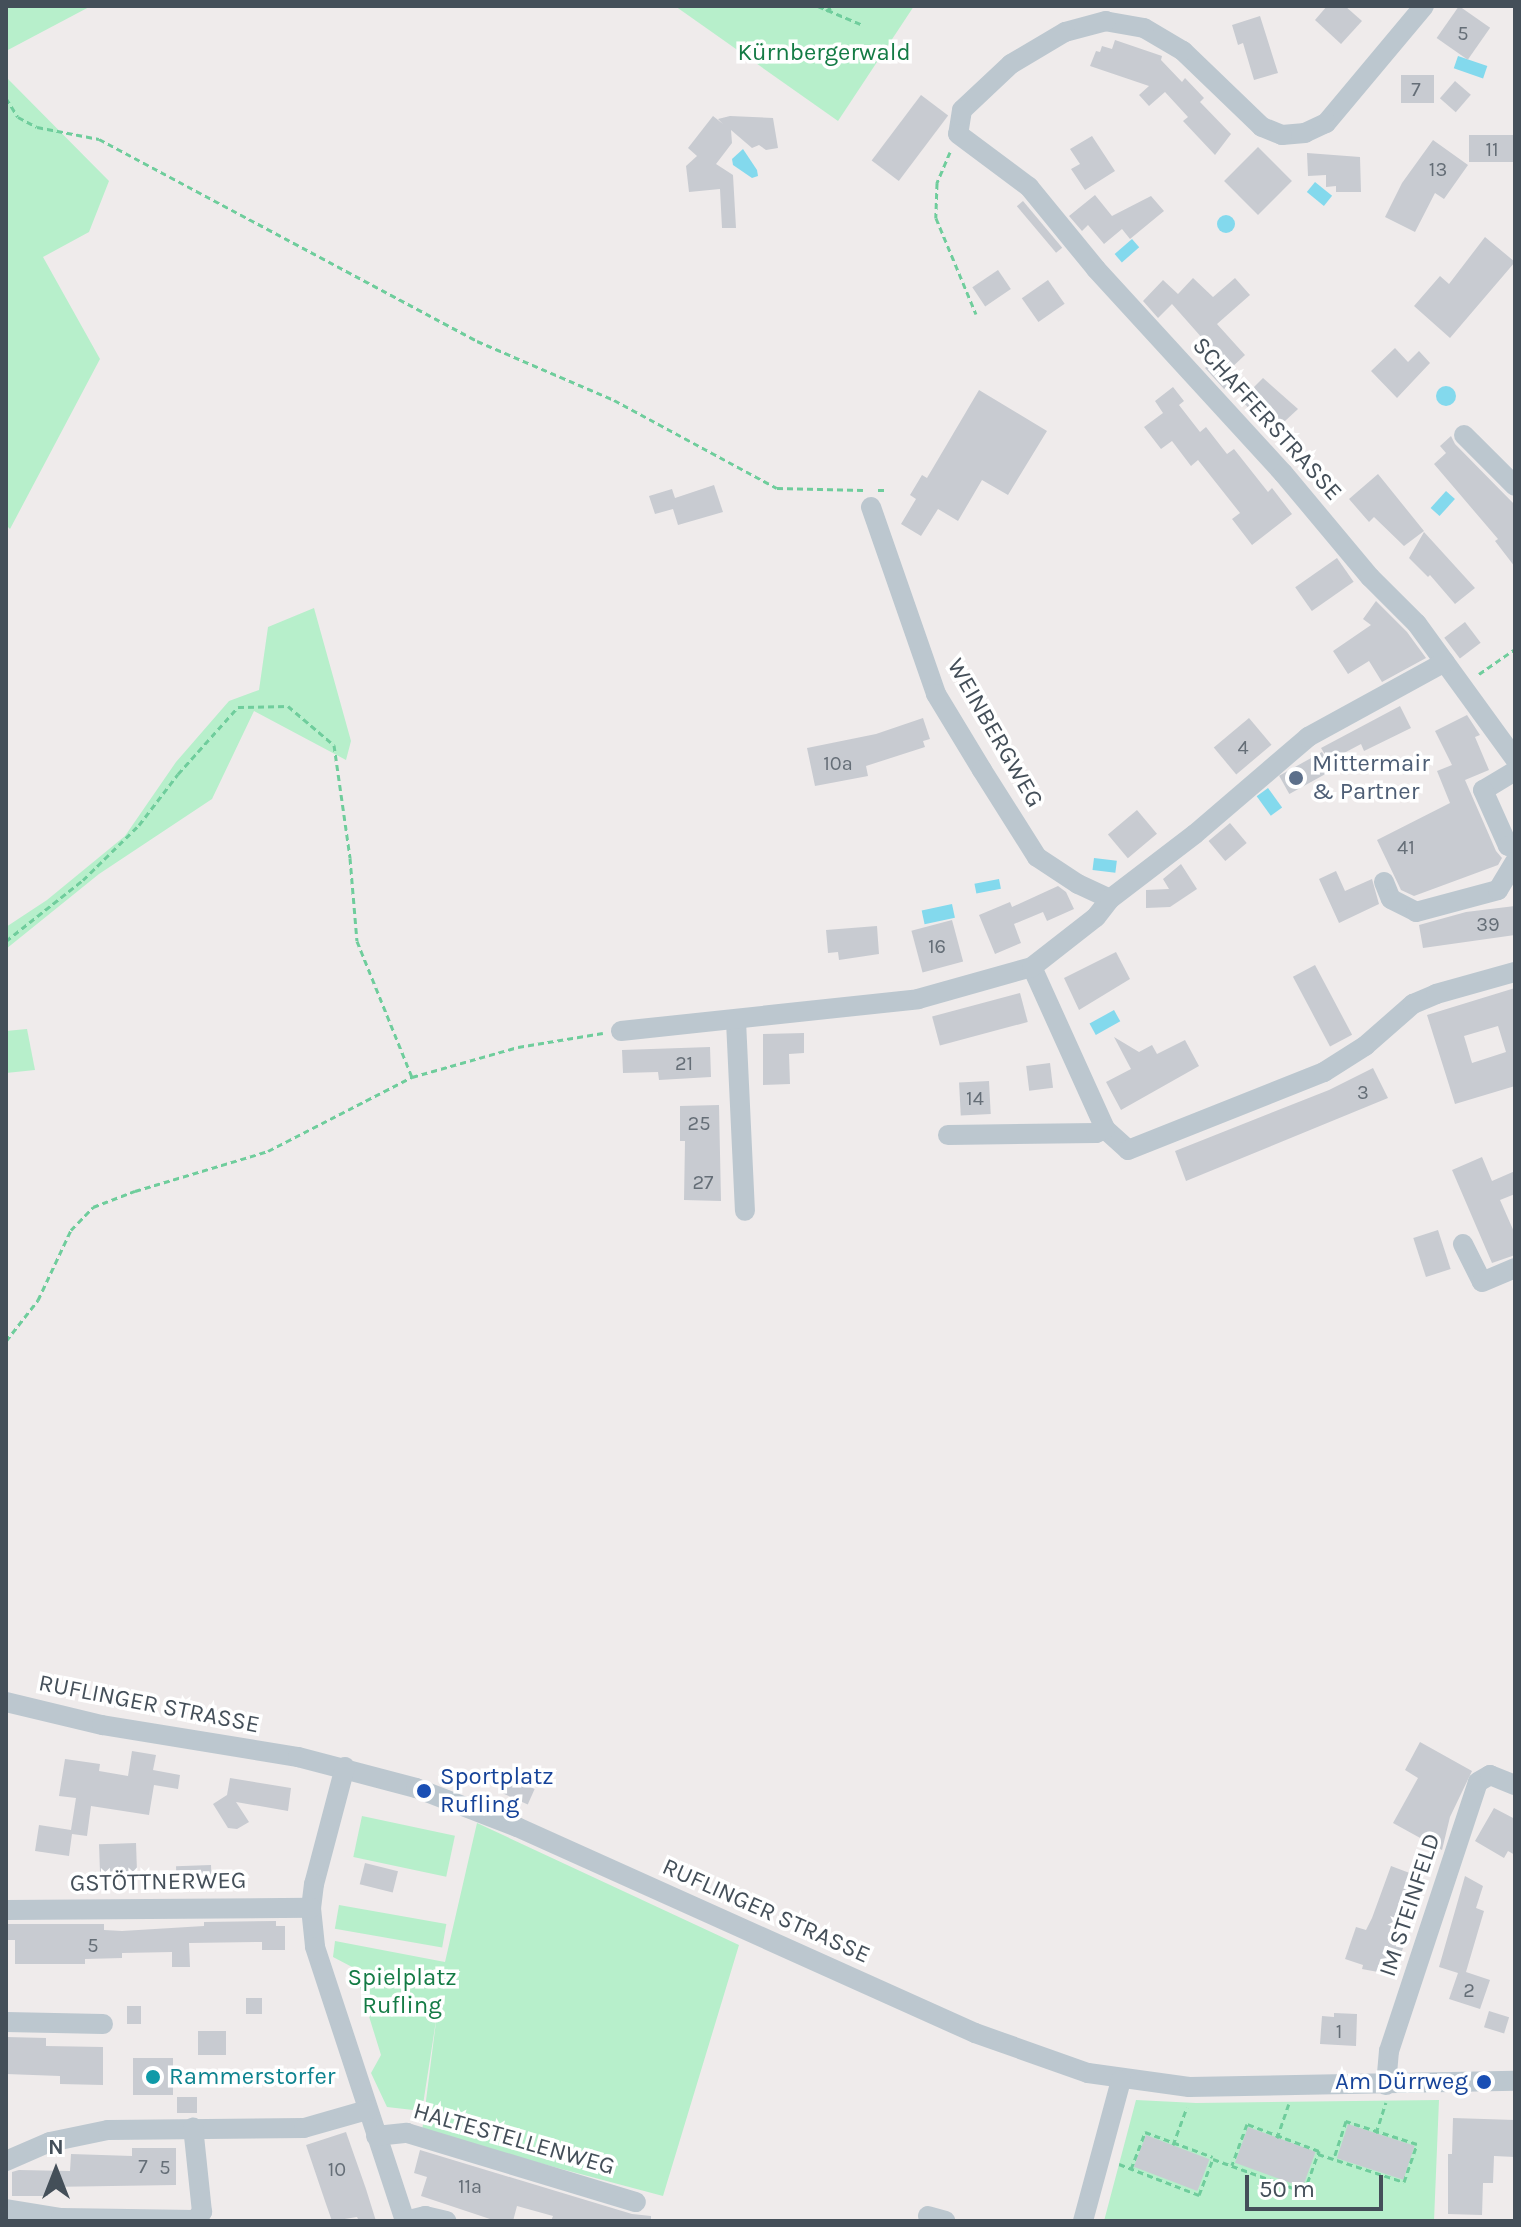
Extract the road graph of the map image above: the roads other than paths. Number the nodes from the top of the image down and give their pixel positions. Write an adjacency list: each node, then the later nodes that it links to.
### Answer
1 (1424, 6): 5 (street, SCHAFFERSTRASSE)
2 (1464, 435): 3 (street)
3 (1515, 486)
4 (871, 507): 11 (street, WEINBERGWEG)
5 (1445, 662): 6 (street, SCHAFFERSTRASSE); 11 (street)
6 (1515, 759)
7 (1515, 771): 8 (street)
8 (1515, 848)
9 (1515, 862): 10 (street)
10 (1384, 882)
11 (1110, 899): 12 (street)
12 (1032, 967): 14 (street); 16 (street)
13 (1515, 972): 16 (street)
14 (736, 1021): 15 (street); 18 (street)
15 (621, 1031)
16 (1105, 1129): 17 (street)
17 (948, 1135)
18 (745, 1211)
19 (1463, 1244): 20 (street)
20 (1515, 1268)
21 (6, 1702): 22 (street, RUFLINGER STRASSE)
22 (345, 1767): 24 (street, HALTESTELLENWEG); 28 (street, RUFLINGER STRASSE)
23 (1515, 1785): 30 (street, IM STEINFELD)
24 (311, 1908): 25 (street, GSTÖTTNERWEG); 31 (street, HALTESTELLENWEG)
25 (6, 1910)
26 (6, 2022): 27 (street)
27 (103, 2024)
28 (1121, 2080): 30 (street, RUFLINGER STRASSE); 38 (street)
29 (1515, 2081): 30 (street, RUFLINGER STRASSE)
30 (1387, 2091)
31 (367, 2110): 32 (street); 33 (street, HALTESTELLENWEG)
32 (193, 2127): 34 (street); 36 (street)
33 (376, 2136): 35 (street, HALTESTELLENWEG); 37 (street, HALTESTELLENWEG)
34 (6, 2161)
35 (636, 2202)
36 (6, 2209)
37 (446, 2221)
38 (1083, 2221)

